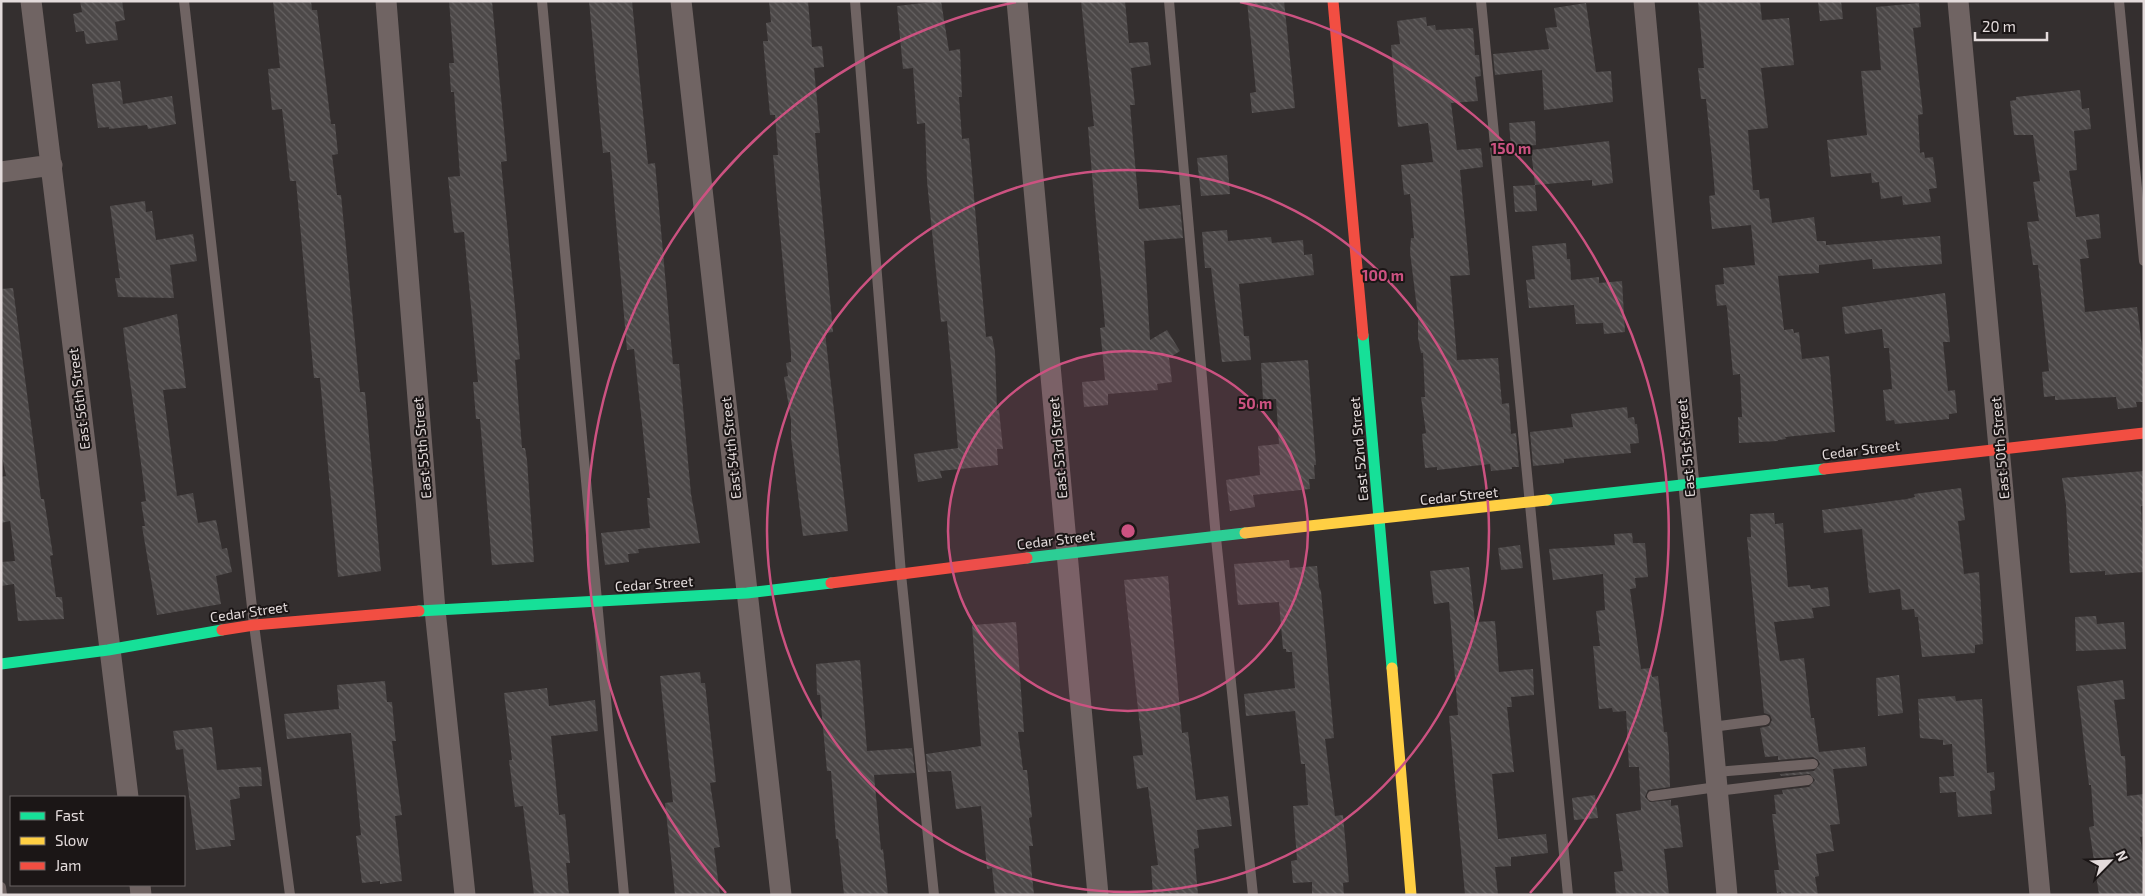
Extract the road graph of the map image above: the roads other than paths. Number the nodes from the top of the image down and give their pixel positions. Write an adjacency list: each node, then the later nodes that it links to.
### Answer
1 (31, 1): 14 (street, East 56th Street)
2 (184, 1): 28 (lane)
3 (386, 1): 27 (street, East 55th Street)
4 (542, 1): 26 (lane)
5 (681, 1): 25 (street, East 54th Street)
6 (855, 1): 24 (lane)
7 (1017, 1): 23 (street, East 53rd Street)
8 (1169, 1): 22 (lane)
9 (1333, 1): 21 (street, East 52nd Street)
10 (1481, 1): 20 (lane)
11 (1644, 1): 19 (street, East 51st Street)
12 (1958, 1): 18 (street, East 50th Street)
13 (2120, 1): 16 (lane)
14 (52, 164): 15 (street); 29 (street, East 56th Street)
15 (1, 172)
16 (2144, 261)
17 (2144, 433): 18 (street, Cedar Street)
18 (2000, 449): 19 (street, Cedar Street); 50 (street, East 50th Street)
19 (1690, 485): 20 (street, Cedar Street); 32 (street, East 51st Street)
20 (1529, 503): 21 (street, Cedar Street); 48 (lane)
21 (1380, 520): 22 (street, Cedar Street); 47 (street, East 52nd Street)
22 (1216, 538): 23 (street, Cedar Street); 46 (lane)
23 (1068, 553): 24 (street, Cedar Street); 45 (street, East 53rd Street)
24 (900, 574): 25 (street, Cedar Street); 44 (lane)
25 (747, 593): 26 (street, Cedar Street); 43 (street, East 54th Street)
26 (598, 603): 27 (street, Cedar Street); 42 (lane)
27 (435, 610): 28 (street, Cedar Street); 41 (street, East 55th Street)
28 (254, 625): 29 (street, Cedar Street); 40 (lane)
29 (108, 650): 30 (street, Cedar Street); 36 (street, East 56th Street)
30 (1, 664)
31 (1765, 720): 32 (lane)
32 (1712, 727): 35 (street, East 51st Street)
33 (1814, 764): 35 (lane)
34 (1808, 780): 35 (lane)
35 (1717, 784): 37 (lane); 49 (street, East 51st Street)
36 (128, 796)
37 (1652, 796)
38 (1, 887): 39 (lane)
39 (2, 895)
40 (290, 895)
41 (465, 895)
42 (624, 895)
43 (781, 895)
44 (934, 895)
45 (1098, 895)
46 (1253, 895)
47 (1411, 895)
48 (1568, 895)
49 (1727, 895)
50 (2040, 895)

